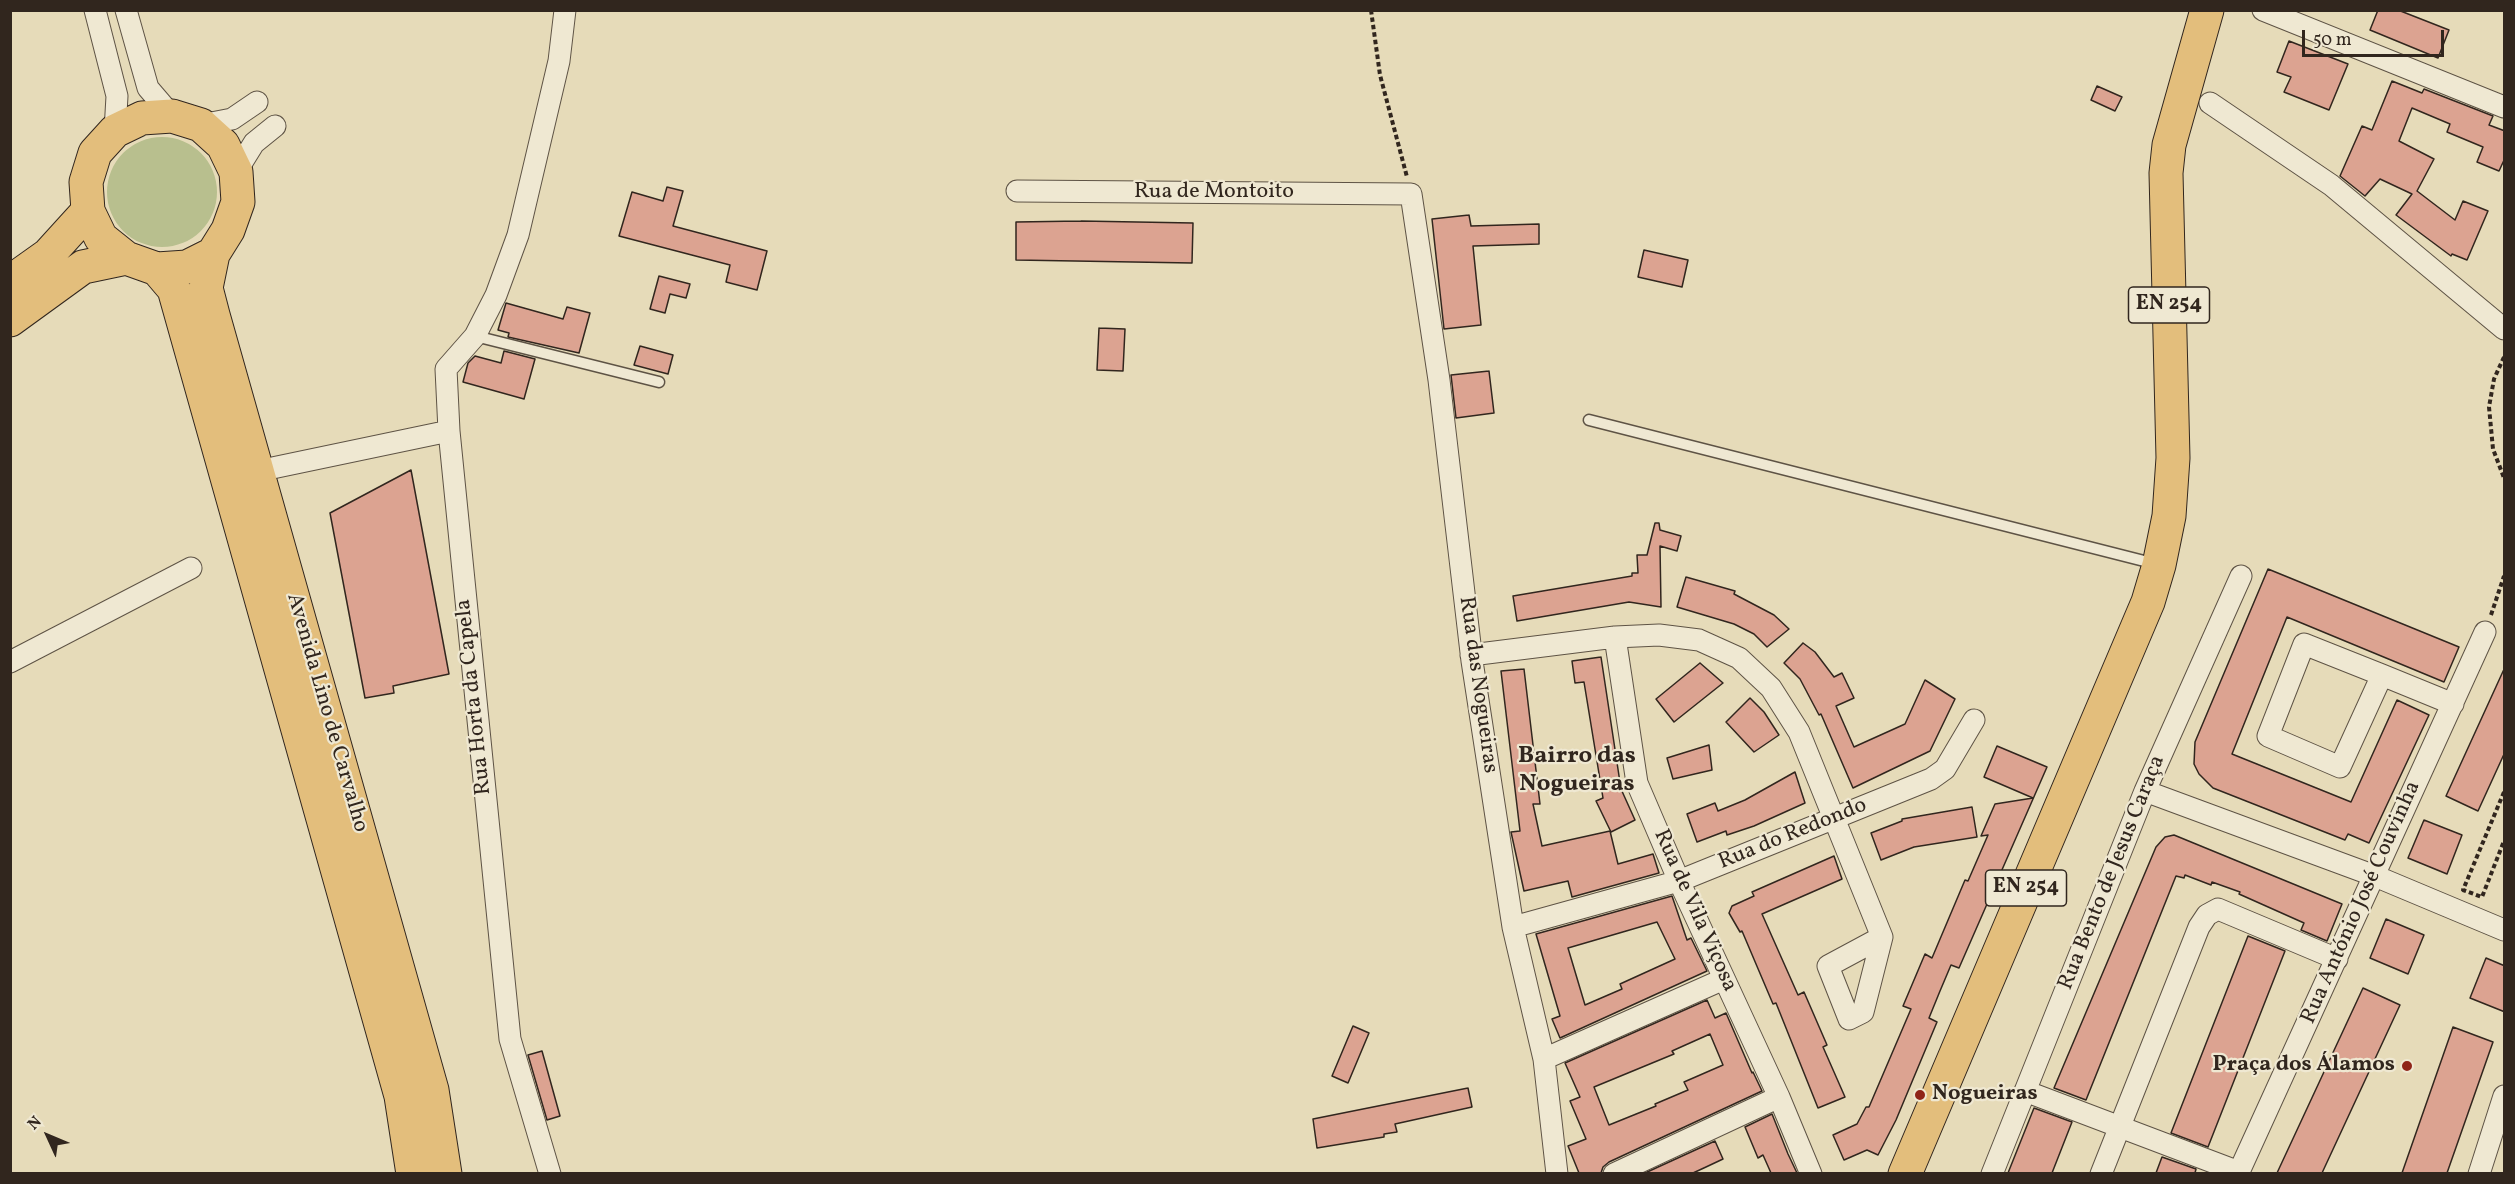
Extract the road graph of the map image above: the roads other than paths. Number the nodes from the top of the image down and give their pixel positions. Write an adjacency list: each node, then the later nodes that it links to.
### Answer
1 (95, 10): 11 (street)
2 (126, 10): 9 (street)
3 (564, 10): 22 (street, Rua Horta da Capela)
4 (2206, 10): 27 (main road, EN 254)
5 (2262, 10): 8 (street)
6 (257, 102): 9 (street)
7 (2210, 103): 21 (street)
8 (2505, 107)
9 (186, 120): 11 (main road); 12 (main road)
10 (275, 126): 12 (street)
11 (115, 131): 15 (main road)
12 (236, 172): 16 (main road)
13 (1017, 191): 14 (street, Rua de Montoito)
14 (1411, 194): 32 (street, Rua das Nogueiras)
15 (88, 211): 17 (main road); 19 (main road)
16 (213, 254): 18 (main road); 26 (main road, Avenida Lino de Carvalho)
17 (126, 258): 18 (main road); 20 (main road)
18 (157, 269): 51 (main road, Avenida Lino de Carvalho)
19 (10, 282)
20 (10, 320)
21 (2505, 329)
22 (475, 336): 23 (lane); 25 (street, Rua Horta da Capela)
23 (659, 382)
24 (1590, 420): 27 (lane)
25 (448, 431): 26 (street); 53 (street, Rua Horta da Capela)
26 (258, 471): 52 (main road, Avenida Lino de Carvalho)
27 (2159, 565): 57 (main road, EN 254)
28 (191, 568): 33 (street)
29 (2241, 576): 37 (street, Rua Bento de Jesus Caraça)
30 (2485, 632): 35 (street, Rua António José Couvinha)
31 (1615, 637): 32 (street); 38 (street); 40 (street, Rua de Vila Viçosa)
32 (1471, 655): 41 (street, Rua das Nogueiras)
33 (10, 662)
34 (2382, 675): 34 (street); 35 (street)
35 (2453, 704): 39 (street, Rua António José Couvinha)
36 (1974, 720): 38 (street, Rua do Redondo)
37 (2145, 791): 39 (street); 47 (street, Rua Bento de Jesus Caraça)
38 (1834, 818): 40 (street, Rua do Redondo); 43 (street)
39 (2374, 876): 42 (street); 44 (street, Rua António José Couvinha)
40 (1679, 880): 41 (street, Rua do Redondo); 45 (street, Rua de Vila Viçosa)
41 (1513, 927): 46 (street, Rua das Nogueiras)
42 (2505, 930)
43 (1882, 937)
44 (2337, 958): 50 (street); 60 (street, Rua António José Couvinha)
45 (1724, 979): 46 (street); 49 (street, Rua de Vila Viçosa)
46 (1544, 1059): 54 (street, Rua das Nogueiras)
47 (2025, 1091): 50 (street); 58 (street, Rua Bento de Jesus Caraça)
48 (2505, 1096): 61 (street)
49 (1779, 1097): 55 (street); 56 (street, Rua de Vila Viçosa)
50 (2119, 1127): 59 (street); 60 (street)
51 (413, 1173)
52 (444, 1173)
53 (550, 1173)
54 (1557, 1173)
55 (1614, 1173)
56 (1811, 1173)
57 (1905, 1173)
58 (1992, 1173)
59 (2101, 1173)
60 (2238, 1173)
61 (2479, 1173)

